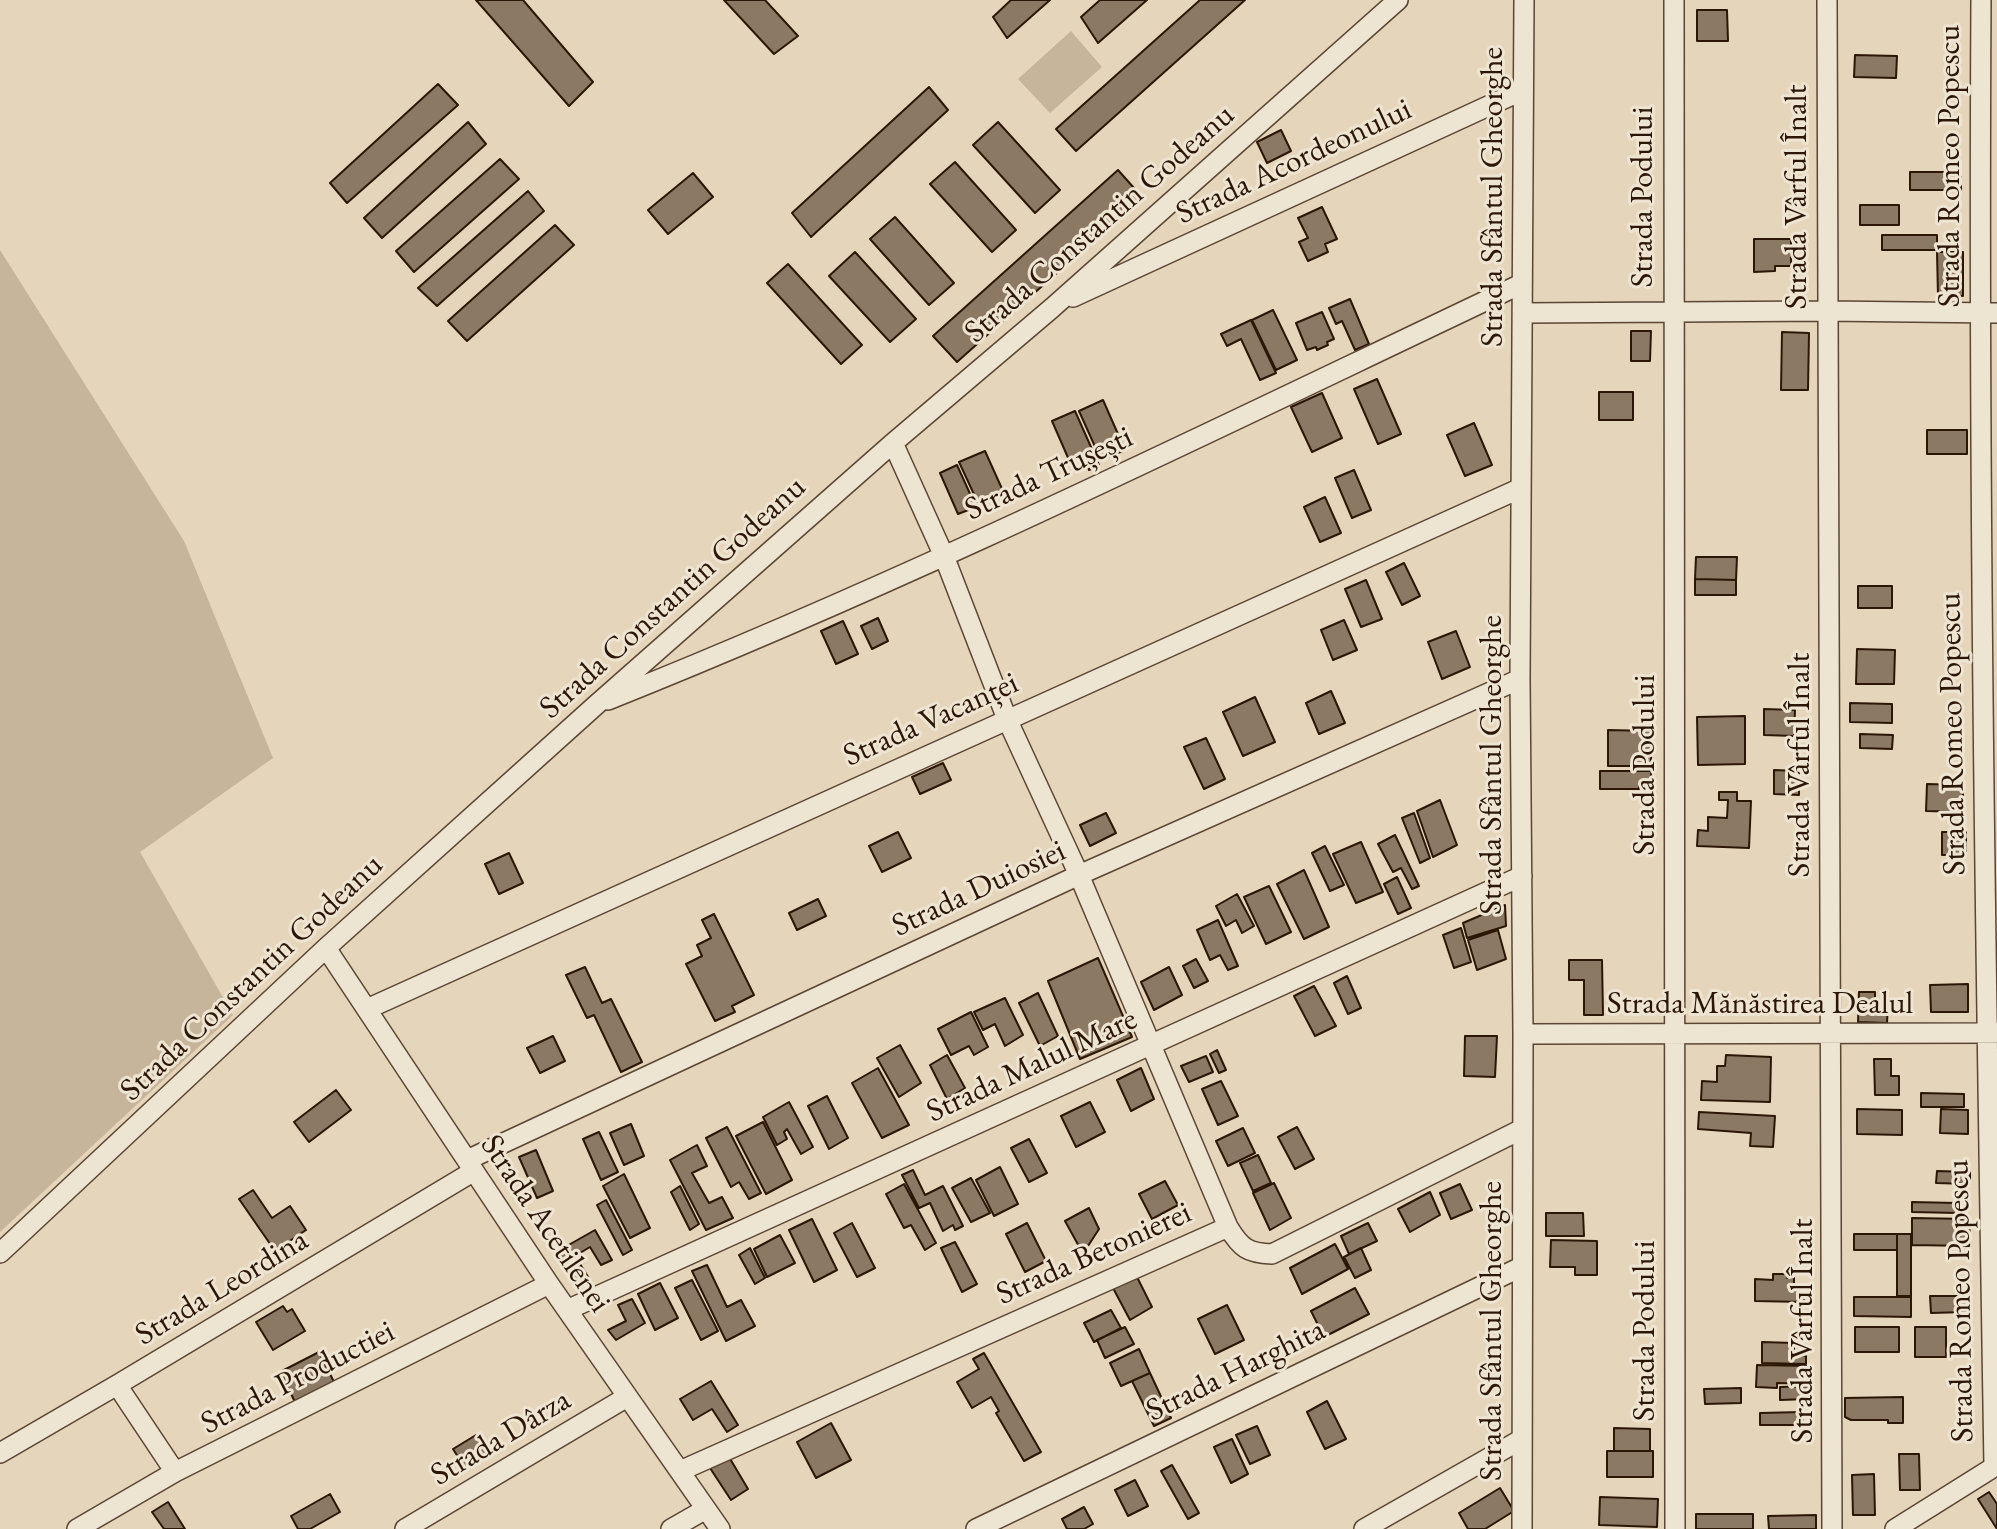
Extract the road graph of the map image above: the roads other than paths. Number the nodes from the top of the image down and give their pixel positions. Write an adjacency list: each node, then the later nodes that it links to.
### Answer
1 (1398, 0): 8 (street, Strada Constantin Godeanu)
2 (1524, 0): 6 (street, Strada Sfântul Gheorghe)
3 (1674, 0): 9 (street, Strada Podului)
4 (1827, 0): 10 (street, Strada Vârful Înalt)
5 (1981, 0): 12 (street, Strada Romeo Popescu)
6 (1523, 90): 7 (street, Strada Sfântul Gheorghe); 8 (street, Strada Acordeonului)
7 (1521, 284): 11 (street, Strada Sfântul Gheorghe); 15 (street, Strada Trușești)
8 (1052, 308): 13 (street, Strada Constantin Godeanu)
9 (1673, 311): 10 (street); 11 (street); 23 (street, Strada Podului)
10 (1827, 311): 12 (street); 24 (street, Strada Vârful Înalt)
11 (1523, 313): 14 (street, Strada Sfântul Gheorghe)
12 (1988, 313): 25 (street, Strada Romeo Popescu)
13 (893, 443): 15 (street); 17 (street, Strada Constantin Godeanu)
14 (1521, 488): 16 (street, Strada Sfântul Gheorghe); 18 (street, Strada Vacanței)
15 (944, 556): 17 (street, Strada Trușești); 18 (street)
16 (1520, 679): 19 (street, Strada Duiosiei); 20 (street, Strada Sfântul Gheorghe)
17 (596, 705): 21 (street, Strada Constantin Godeanu)
18 (1007, 719): 19 (street); 22 (street, Strada Vacanței)
19 (1079, 875): 27 (street); 29 (street, Strada Duiosiei)
20 (1522, 876): 26 (street, Strada Sfântul Gheorghe); 27 (street, Strada Malul Mare)
21 (326, 948): 22 (street, Strada Acetilenei); 31 (street, Strada Constantin Godeanu)
22 (367, 1009): 29 (street, Strada Acetilenei)
23 (1675, 1033): 24 (street, Strada Mănăstirea Dealul); 26 (street, Strada Mănăstirea Dealul); 50 (street, Strada Podului)
24 (1832, 1033): 25 (street, Strada Mănăstirea Dealul); 51 (street, Strada Vârful Înalt)
25 (1992, 1033): 39 (street, Strada Romeo Popescu)
26 (1523, 1034): 28 (street, Strada Sfântul Gheorghe)
27 (1152, 1044): 30 (street); 34 (street, Strada Malul Mare)
28 (1522, 1129): 30 (street, Strada Betonierei); 32 (street, Strada Sfântul Gheorghe)
29 (470, 1166): 33 (street, Strada Acetilenei); 35 (street, Strada Leordina)
30 (1228, 1227): 40 (street, Strada Betonierei)
31 (0, 1252)
32 (1521, 1267): 37 (street, Strada Sfântul Gheorghe); 47 (street, Strada Harghita)
33 (549, 1284): 34 (street, Strada Acetilenei); 41 (street, Strada Productiei)
34 (567, 1310): 36 (street, Strada Acetilenei)
35 (117, 1385): 38 (street, Strada Leordina); 41 (street)
36 (627, 1397): 40 (street, Strada Acetilenei); 44 (street, Strada Dârza)
37 (1522, 1439): 48 (street); 49 (street, Strada Sfântul Gheorghe)
38 (0, 1453)
39 (1995, 1466): 52 (street)
40 (680, 1471): 42 (street, Strada Acetilenei)
41 (175, 1472): 43 (street, Strada Productiei)
42 (706, 1509): 45 (street); 46 (street, Strada Acetilenei)
43 (77, 1529)
44 (405, 1529)
45 (671, 1529)
46 (720, 1529)
47 (976, 1529)
48 (1364, 1529)
49 (1522, 1529)
50 (1675, 1529)
51 (1832, 1529)
52 (1895, 1529)

